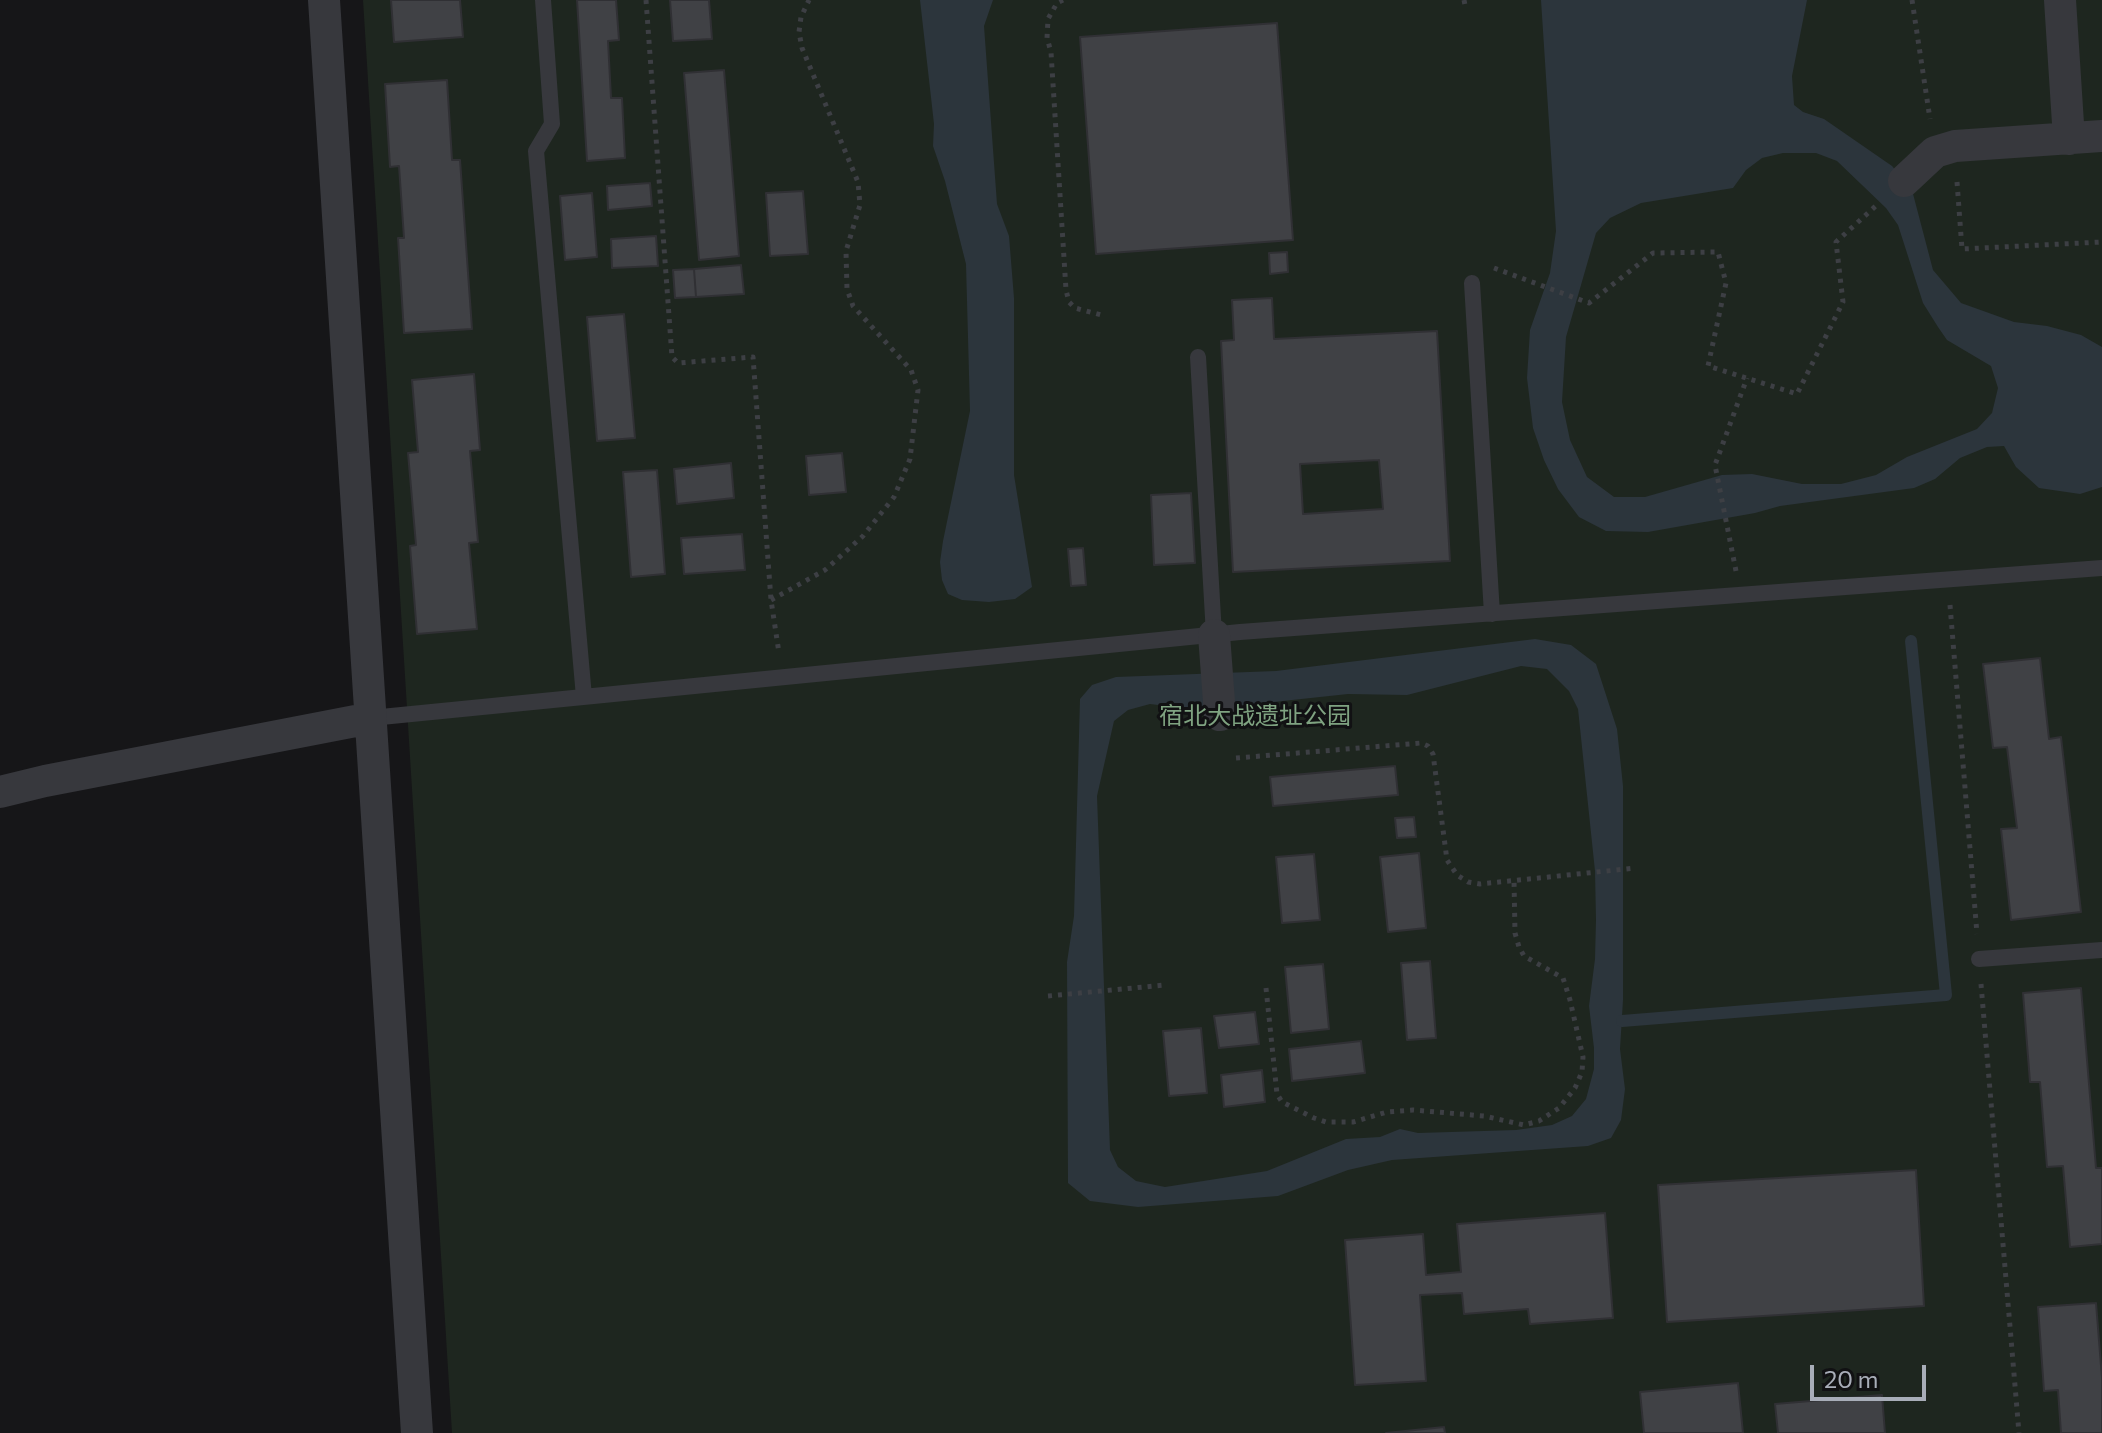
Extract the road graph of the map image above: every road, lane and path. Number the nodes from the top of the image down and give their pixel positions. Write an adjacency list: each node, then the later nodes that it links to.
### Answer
1 (324, 0): 27 (street)
2 (543, 0): 25 (lane)
3 (646, 0): 21 (path)
4 (809, 0): 21 (path)
5 (1063, 0): 15 (path)
6 (1912, 0): 10 (path)
7 (2060, 0): 9 (street)
8 (2102, 136): 9 (street)
9 (2069, 139): 10 (street)
10 (1945, 149): 11 (street); 12 (path)
11 (1904, 181): 17 (path)
12 (2102, 242)
13 (1486, 265): 17 (path)
14 (1472, 283): 22 (lane)
15 (1105, 316)
16 (1198, 357): 23 (lane)
17 (1747, 378): 20 (path)
18 (2102, 568): 19 (lane)
19 (1948, 579): 20 (lane); 33 (path)
20 (1741, 595): 22 (lane)
21 (771, 600): 24 (path)
22 (1492, 614): 23 (lane)
23 (1214, 635): 24 (lane); 26 (street)
24 (783, 678): 25 (lane)
25 (584, 697): 27 (lane)
26 (1220, 715)
27 (371, 718): 29 (street); 37 (street)
28 (1236, 758): 31 (path)
29 (0, 792)
30 (1636, 868): 31 (path)
31 (1514, 880): 35 (path)
32 (2102, 950): 33 (lane)
33 (1979, 959): 38 (path)
34 (1165, 985): 36 (path)
35 (1266, 988)
36 (1048, 996)
37 (417, 1433)
38 (2019, 1433)

